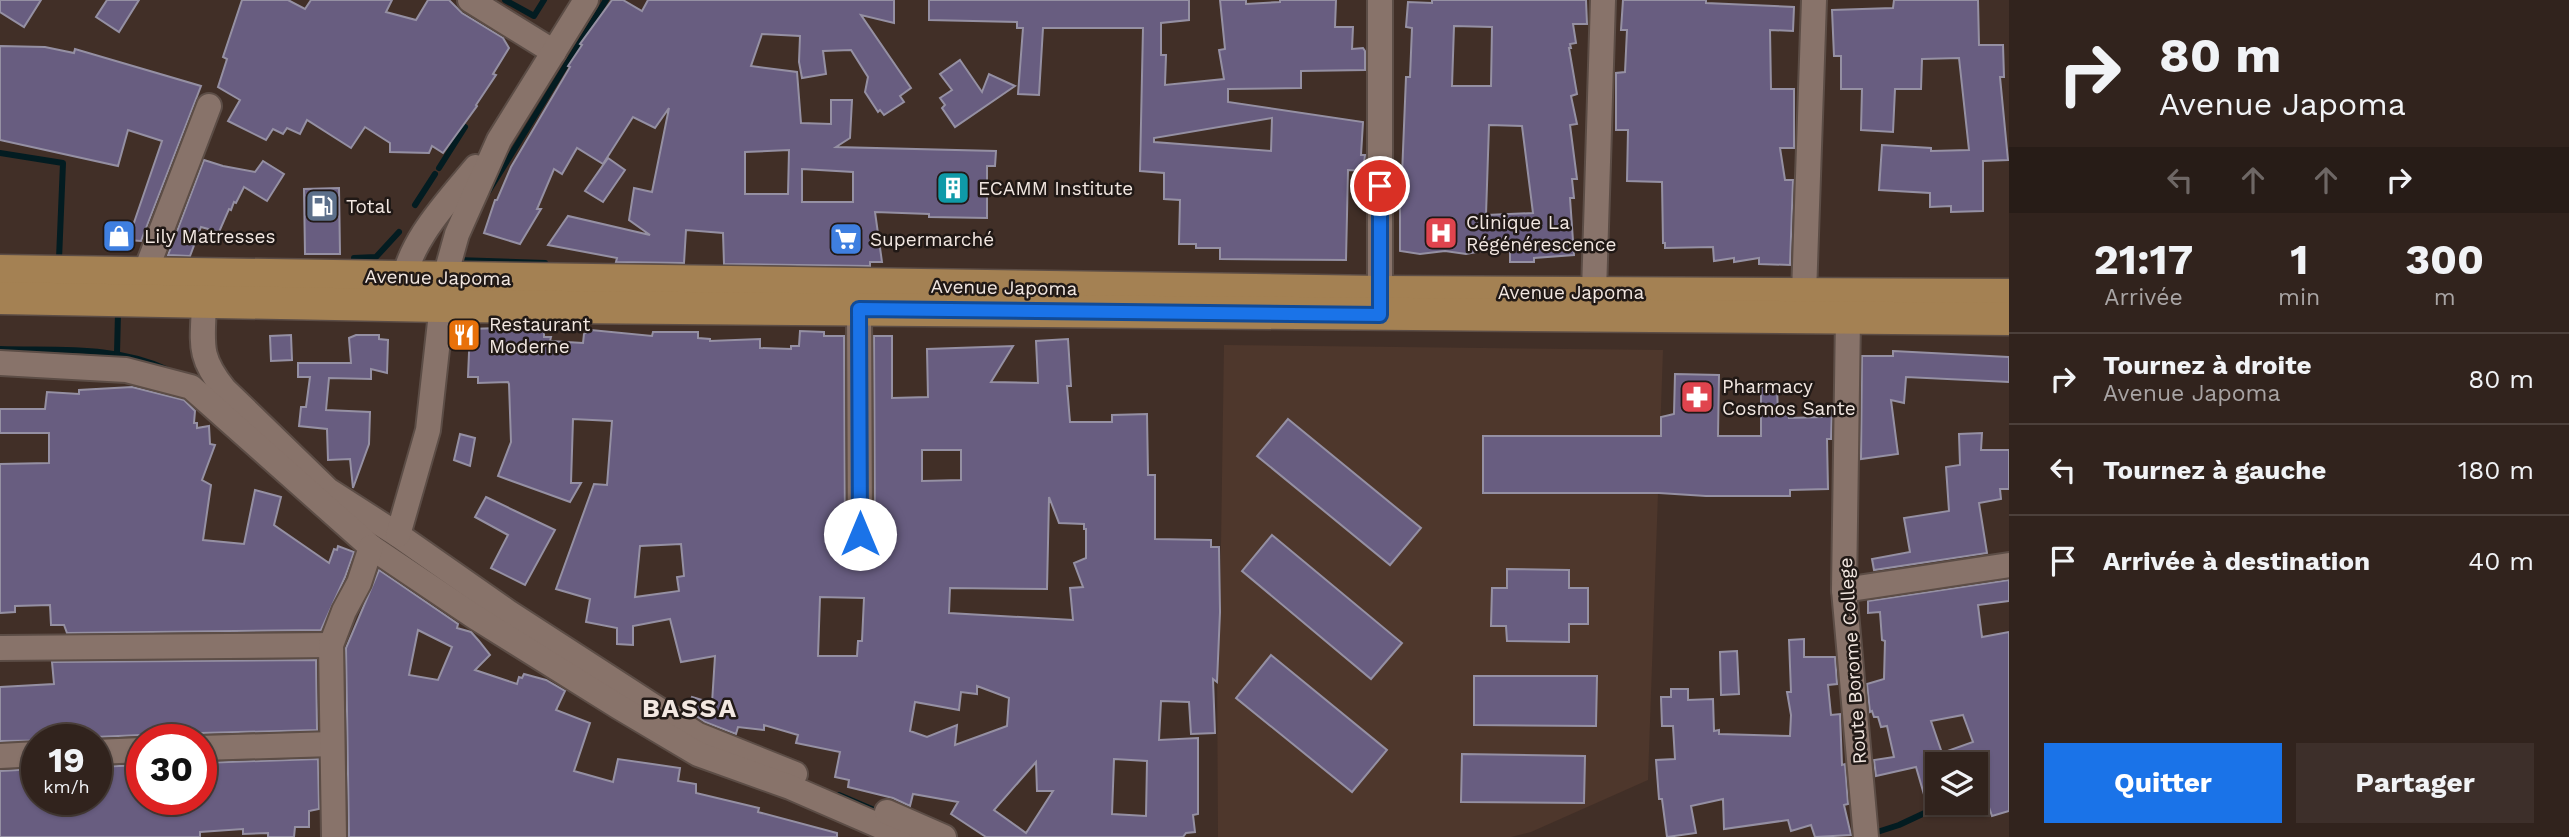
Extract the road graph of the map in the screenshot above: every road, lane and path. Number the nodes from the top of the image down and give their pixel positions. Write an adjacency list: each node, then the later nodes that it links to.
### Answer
1 (470, 0): 6 (street)
2 (586, 0): 6 (street)
3 (1380, 0): 18 (street)
4 (1602, 0): 13 (street)
5 (1814, 0): 14 (street)
6 (554, 52): 8 (street)
7 (209, 106): 10 (street)
8 (499, 139): 11 (street); 12 (street)
9 (0, 271): 10 (main road, Avenue Japoma)
10 (145, 273): 11 (main road, Avenue Japoma)
11 (401, 291): 12 (main road, Avenue Japoma); 17 (main road, Avenue Japoma)
12 (443, 291): 18 (main road, Avenue Japoma); 19 (main road, Avenue Japoma); 24 (street)
13 (1594, 292): 14 (main road, Avenue Japoma); 18 (main road, Avenue Japoma)
14 (1804, 294): 15 (main road, Avenue Japoma)
15 (2009, 295)
16 (0, 298): 17 (main road, Avenue Japoma)
17 (204, 302): 24 (street)
18 (1380, 304): 19 (main road, Avenue Japoma); 20 (main road, Avenue Japoma)
19 (859, 309): 23 (street)
20 (1848, 317): 21 (main road, Avenue Japoma); 27 (street, Route Borome College)
21 (2009, 319)
22 (0, 363): 25 (street)
23 (860, 534)
24 (398, 535): 36 (street)
25 (371, 547): 28 (street); 35 (street)
26 (2009, 565): 27 (street)
27 (1844, 590): 37 (street, Route Borome College)
28 (331, 645): 29 (street); 30 (street)
29 (0, 648)
30 (332, 744): 31 (street); 34 (street)
31 (217, 748)
32 (21, 754): 33 (street)
33 (0, 755)
34 (334, 837)
35 (905, 837)
36 (944, 837)
37 (1866, 837)

